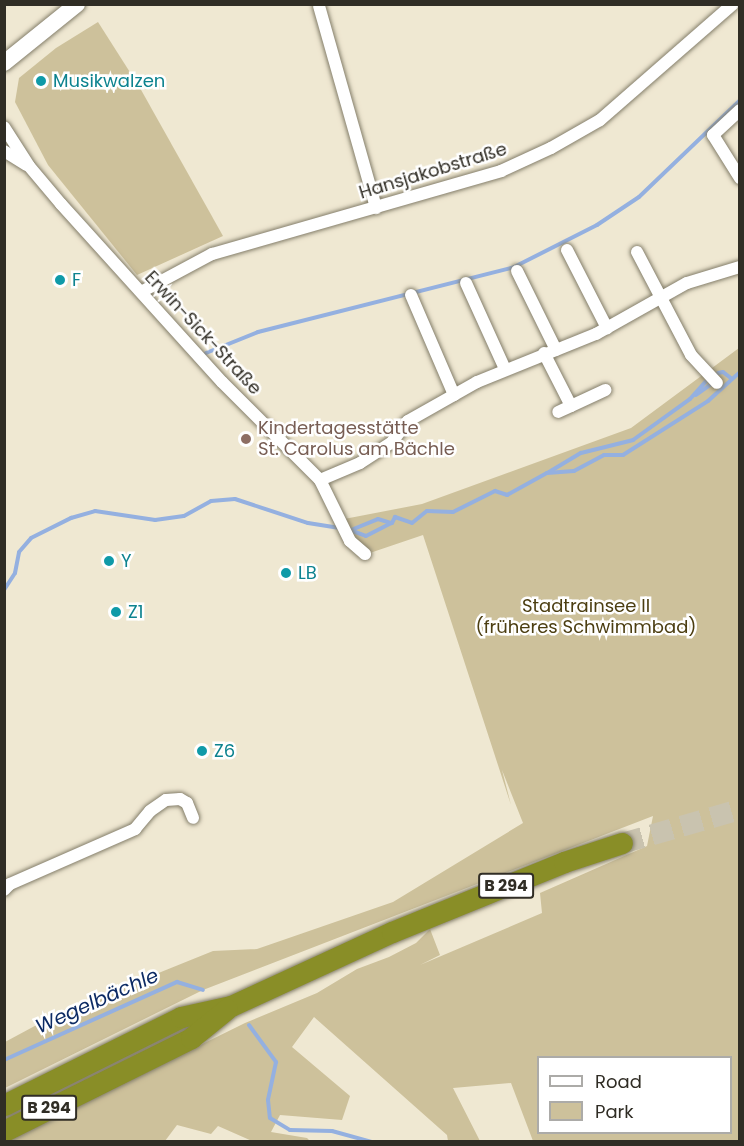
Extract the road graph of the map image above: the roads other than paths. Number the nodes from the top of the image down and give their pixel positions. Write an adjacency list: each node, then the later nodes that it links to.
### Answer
1 (77, 4): 4 (street)
2 (733, 4): 11 (street, Hansjakobstraße)
3 (319, 6): 11 (street)
4 (12, 51): 5 (street)
5 (4, 63)
6 (740, 110): 10 (street)
7 (4, 127): 9 (street, Erwin-Sick-Straße)
8 (4, 151): 9 (street, Erwin-Sick-Straße)
9 (29, 166): 17 (street, Erwin-Sick-Straße)
10 (740, 178)
11 (376, 208): 17 (street, Hansjakobstraße)
12 (567, 250): 20 (street)
13 (637, 252): 19 (street)
14 (740, 267): 19 (street)
15 (517, 272): 21 (street)
16 (466, 284): 22 (street)
17 (141, 292): 28 (street, Erwin-Sick-Straße)
18 (411, 296): 25 (street)
19 (659, 297): 20 (street); 23 (street)
20 (607, 328): 21 (street)
21 (550, 352): 22 (street); 26 (street)
22 (505, 369): 25 (street)
23 (717, 383)
24 (605, 390): 26 (street)
25 (454, 395): 28 (street)
26 (571, 406): 27 (street)
27 (558, 412)
28 (320, 480): 29 (street, Erwin-Sick-Straße)
29 (365, 554)
30 (193, 819): 32 (street)
31 (622, 843): 33 (highway, B 294)
32 (4, 890)
33 (231, 1006): 34 (highway, B 294); 35 (highway, B 294)
34 (4, 1105)
35 (7, 1130)

